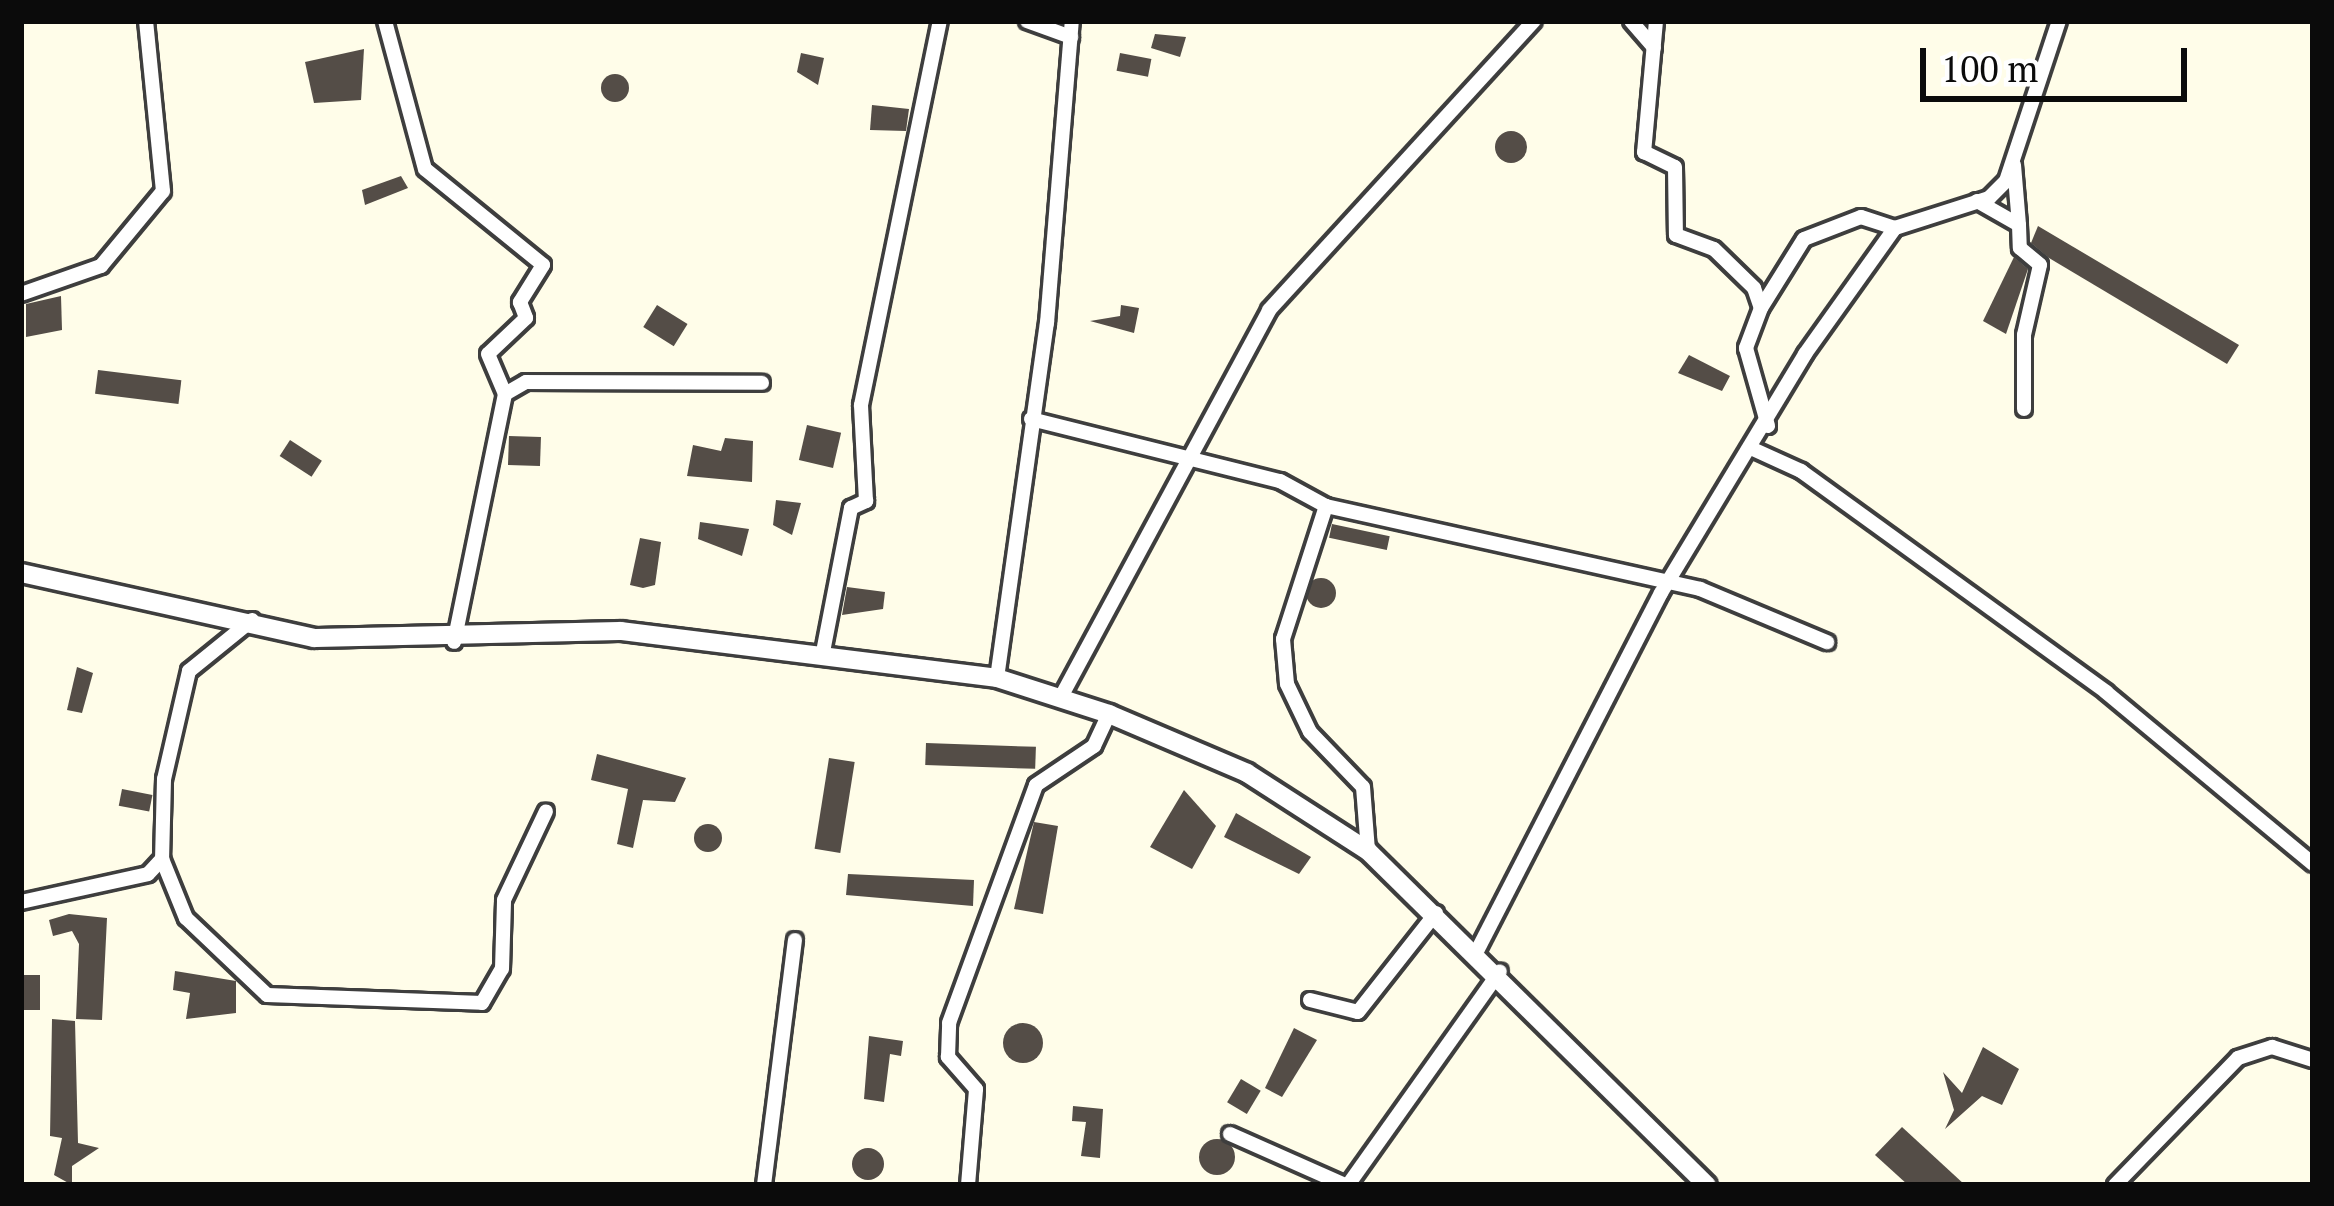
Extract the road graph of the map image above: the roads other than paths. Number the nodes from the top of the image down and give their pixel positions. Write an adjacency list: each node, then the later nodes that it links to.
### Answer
1 (146, 21): 15 (street)
2 (385, 21): 18 (street)
3 (940, 21): 30 (street)
4 (1027, 21): 9 (street)
5 (1534, 21): 23 (street)
6 (1631, 21): 10 (street)
7 (1656, 21): 10 (street)
8 (2060, 21): 11 (street)
9 (1072, 29): 20 (street)
10 (1654, 46): 16 (street)
11 (2014, 158): 12 (street); 13 (street)
12 (1978, 201): 13 (street); 14 (street)
13 (2019, 225): 19 (street)
14 (1894, 228): 16 (street); 21 (street)
15 (21, 294)
16 (1761, 308): 21 (street)
17 (762, 383): 18 (street)
18 (505, 394): 28 (street)
19 (2024, 409)
20 (1030, 419): 23 (street); 31 (street)
21 (1768, 426): 22 (street)
22 (1755, 450): 26 (street); 37 (street)
23 (1190, 455): 24 (street); 32 (street)
24 (1326, 506): 26 (street); 35 (street)
25 (21, 573): 27 (street)
26 (1669, 581): 29 (street); 41 (street)
27 (252, 620): 28 (street); 36 (street)
28 (454, 642): 30 (street)
29 (1827, 642)
30 (823, 652): 31 (street)
31 (997, 678): 32 (street)
32 (1061, 697): 33 (street)
33 (1109, 714): 35 (street); 47 (street)
34 (547, 811): 36 (street)
35 (1368, 851): 39 (street)
36 (162, 859): 38 (street)
37 (2313, 864)
38 (21, 902)
39 (1436, 913): 41 (street); 43 (street)
40 (795, 940): 46 (street)
41 (1478, 949): 42 (street)
42 (1499, 971): 48 (street); 49 (street)
43 (1310, 1000)
44 (2313, 1060): 50 (street)
45 (1230, 1134): 48 (street)
46 (764, 1185)
47 (968, 1185)
48 (1347, 1185)
49 (1707, 1185)
50 (2115, 1185)

